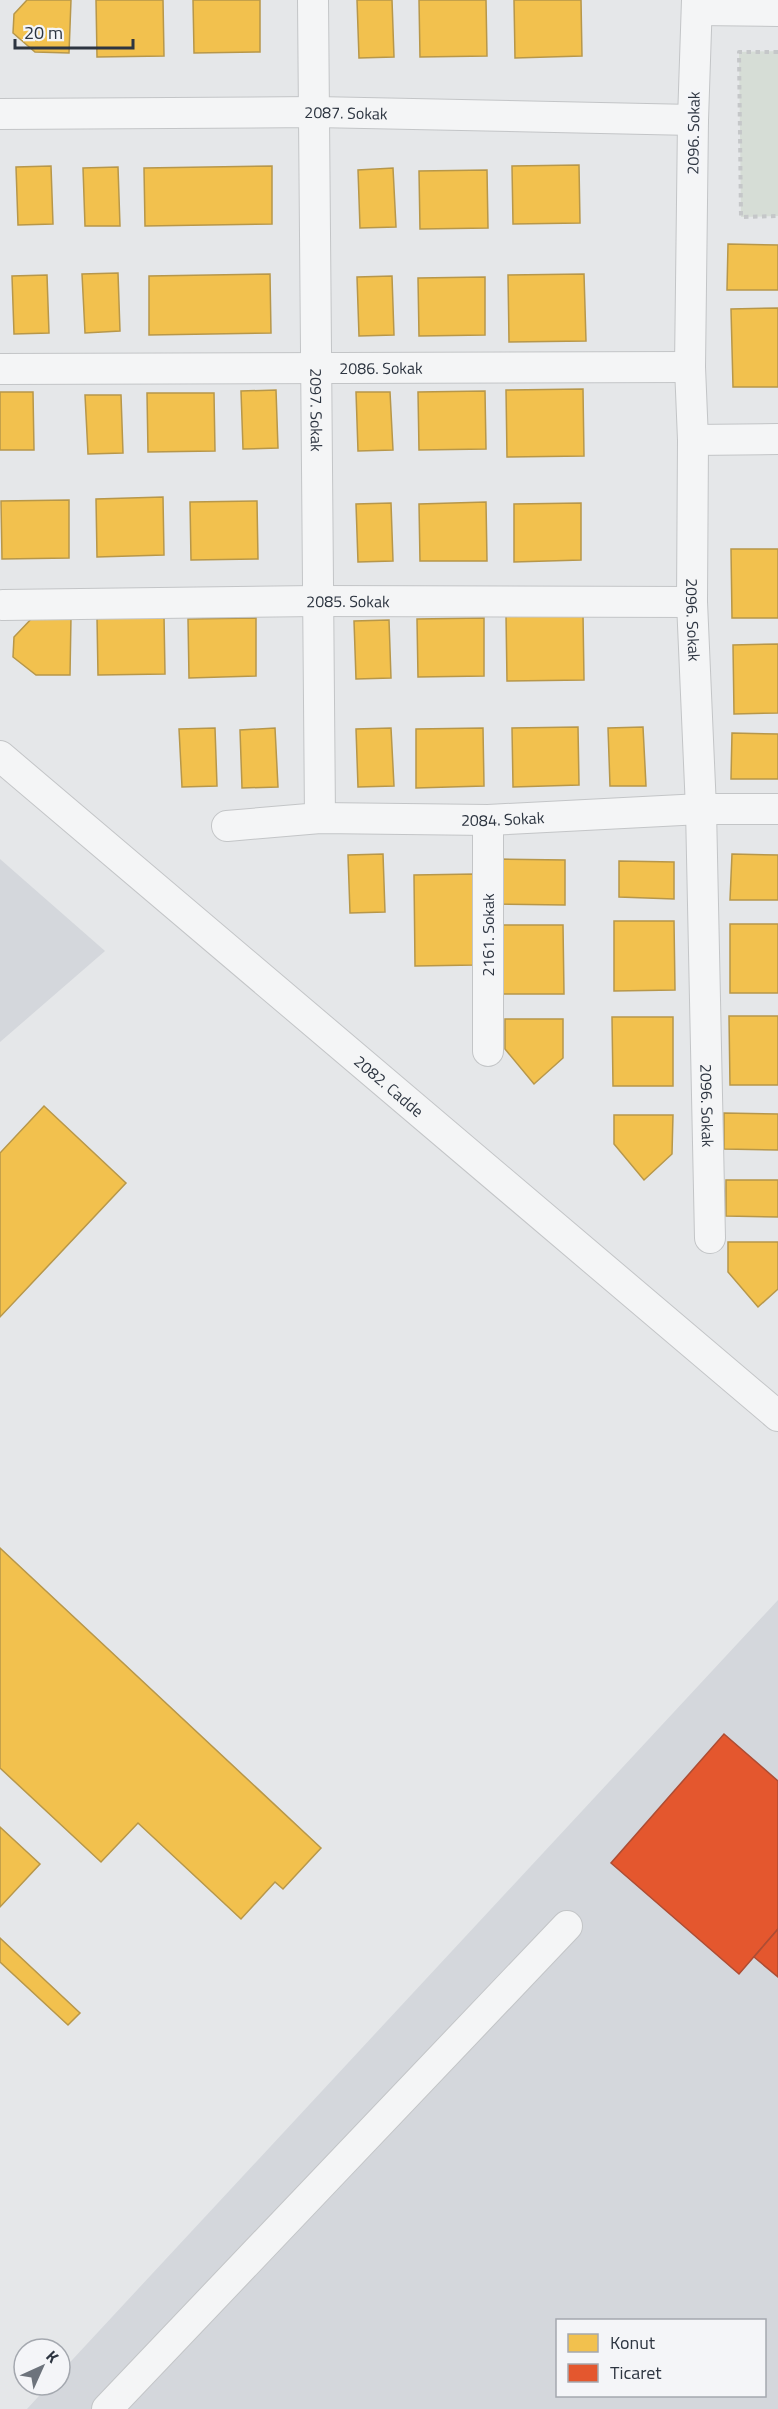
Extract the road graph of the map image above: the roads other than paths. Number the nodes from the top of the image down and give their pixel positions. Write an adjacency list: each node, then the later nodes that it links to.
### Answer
1 (314, 0): 4 (street, 2097. Sokak)
2 (697, 5): 3 (street); 6 (street, 2096. Sokak)
3 (778, 11)
4 (316, 111): 5 (street, 2087. Sokak); 6 (street, 2087. Sokak); 7 (street, 2097. Sokak)
5 (0, 114)
6 (693, 120): 8 (street, 2096. Sokak)
7 (316, 367): 8 (street, 2086. Sokak); 9 (street, 2086. Sokak); 12 (street, 2097. Sokak)
8 (690, 367): 11 (street, 2096. Sokak)
9 (0, 369)
10 (778, 439): 11 (street)
11 (693, 440): 13 (street, 2096. Sokak)
12 (317, 601): 13 (street, 2085. Sokak); 14 (street, 2085. Sokak); 18 (street, 2097. Sokak)
13 (692, 602): 16 (street, 2096. Sokak)
14 (3, 605)
15 (0, 756): 23 (street, 2082. Cadde)
16 (701, 809): 17 (street, 2084. Sokak); 19 (street, 2084. Sokak); 22 (street, 2096. Sokak)
17 (778, 809)
18 (320, 818): 19 (street, 2084. Sokak); 20 (street, 2084. Sokak)
19 (488, 820): 21 (street, 2161. Sokak)
20 (227, 826)
21 (488, 1051)
22 (710, 1238)
23 (778, 1416)
24 (567, 1926): 25 (street)
25 (107, 2409)

